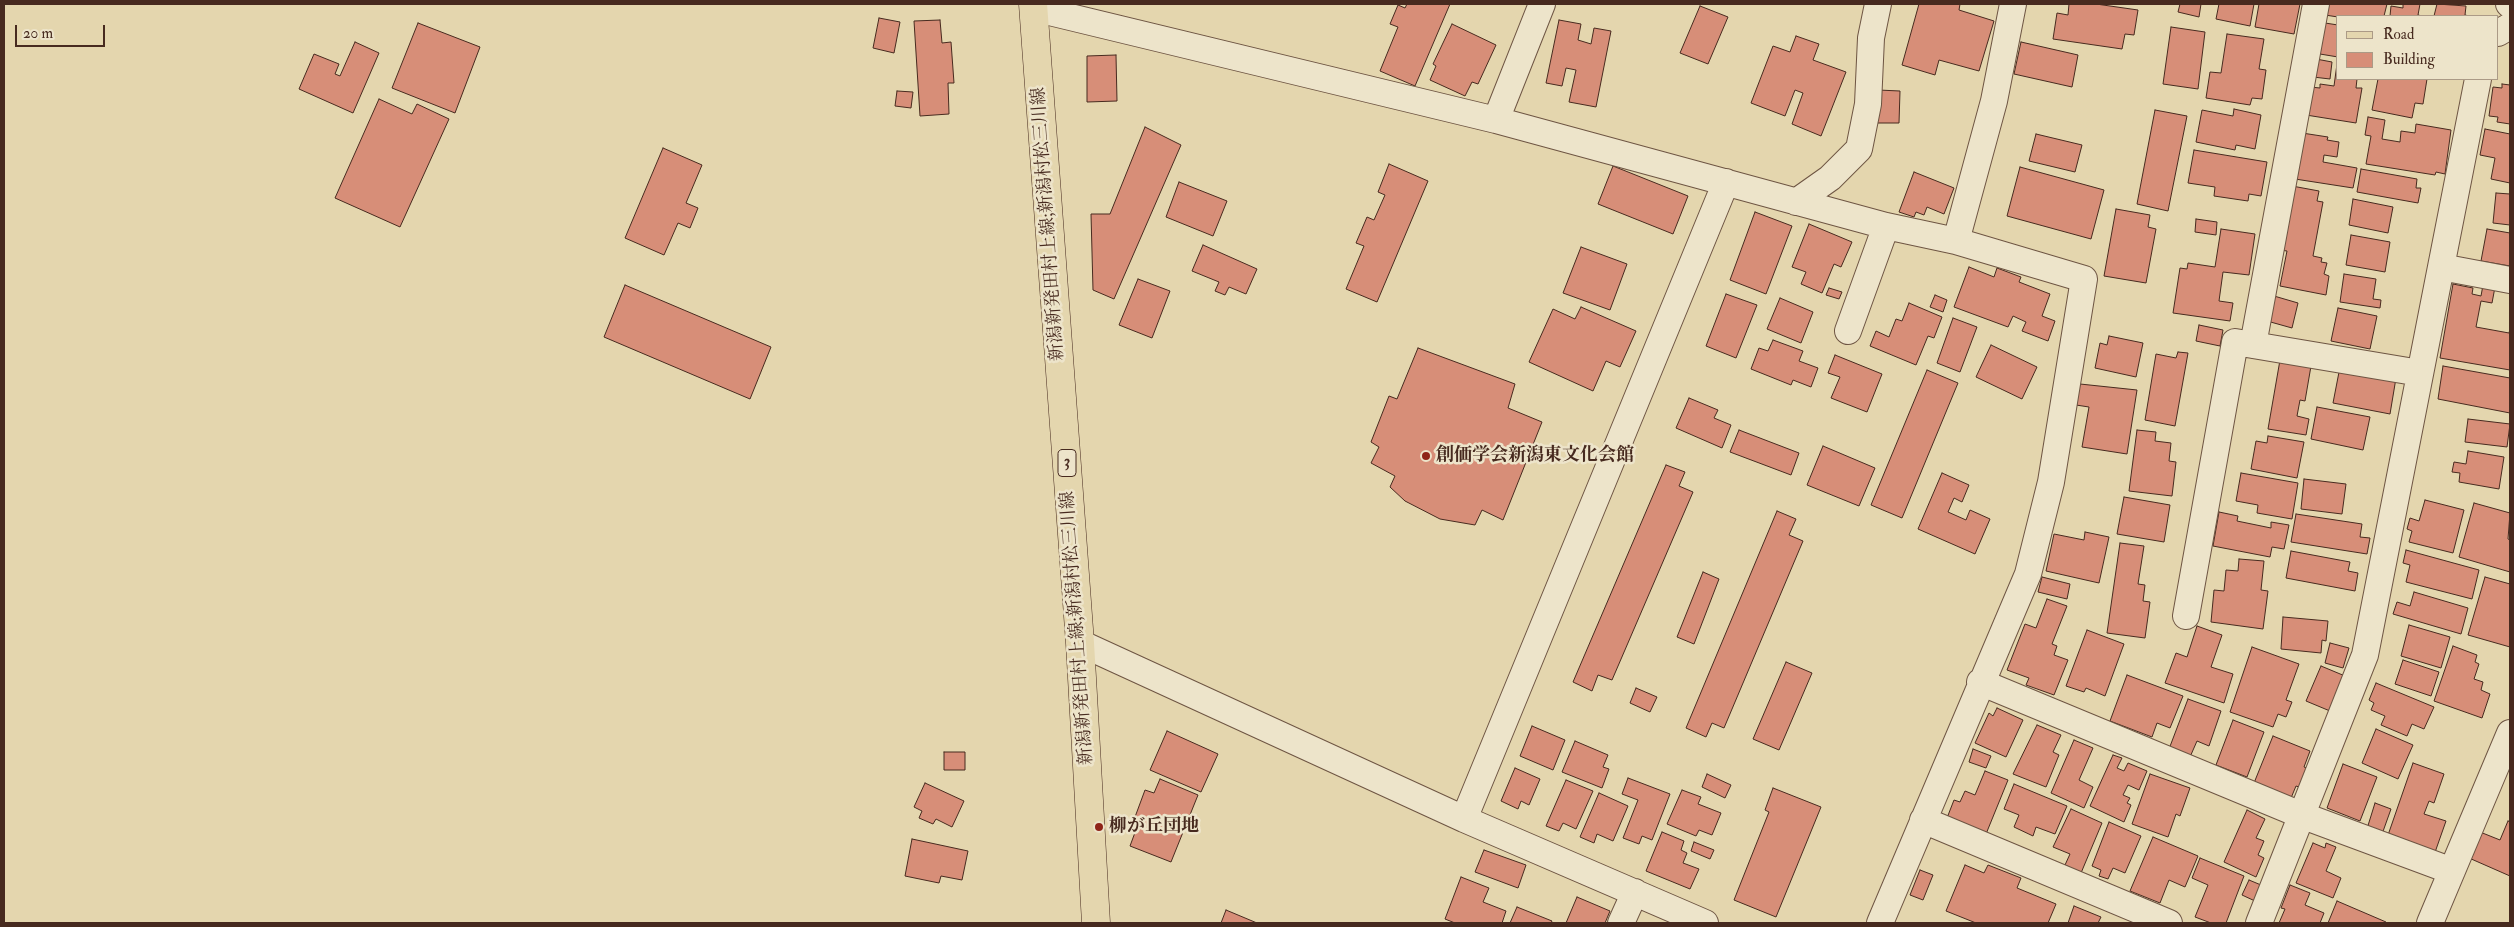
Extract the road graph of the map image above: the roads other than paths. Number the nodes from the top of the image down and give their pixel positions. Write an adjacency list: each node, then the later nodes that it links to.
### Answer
1 (1542, 4): 9 (street)
2 (1878, 4): 11 (street)
3 (2013, 4): 13 (street)
4 (2316, 4): 17 (street)
5 (1033, 6): 9 (street); 20 (main road, 新潟新発田村上線;新潟村松三川線 / 3)
6 (2510, 26): 7 (street)
7 (2499, 32)
8 (2478, 80): 14 (street)
9 (1496, 120): 10 (street)
10 (1726, 182): 11 (street); 24 (street)
11 (1796, 202): 12 (street)
12 (1886, 226): 13 (street); 16 (street)
13 (1956, 241): 21 (street)
14 (2441, 268): 15 (street); 18 (street)
15 (2510, 280)
16 (1848, 331)
17 (2253, 345): 18 (street); 19 (street)
18 (2420, 373): 23 (street)
19 (2186, 616)
20 (1080, 643): 24 (street); 28 (main road, 新潟新発田村上線;新潟村松三川線 / 3)
21 (1980, 682): 23 (street); 25 (street)
22 (2510, 733): 26 (street)
23 (2301, 816): 26 (street); 33 (street)
24 (1464, 819): 27 (street)
25 (1923, 820): 31 (street); 32 (street)
26 (2452, 871): 34 (street)
27 (1635, 892): 29 (street); 30 (street)
28 (1096, 923)
29 (1621, 923)
30 (1705, 923)
31 (1880, 923)
32 (2169, 923)
33 (2259, 923)
34 (2430, 923)

